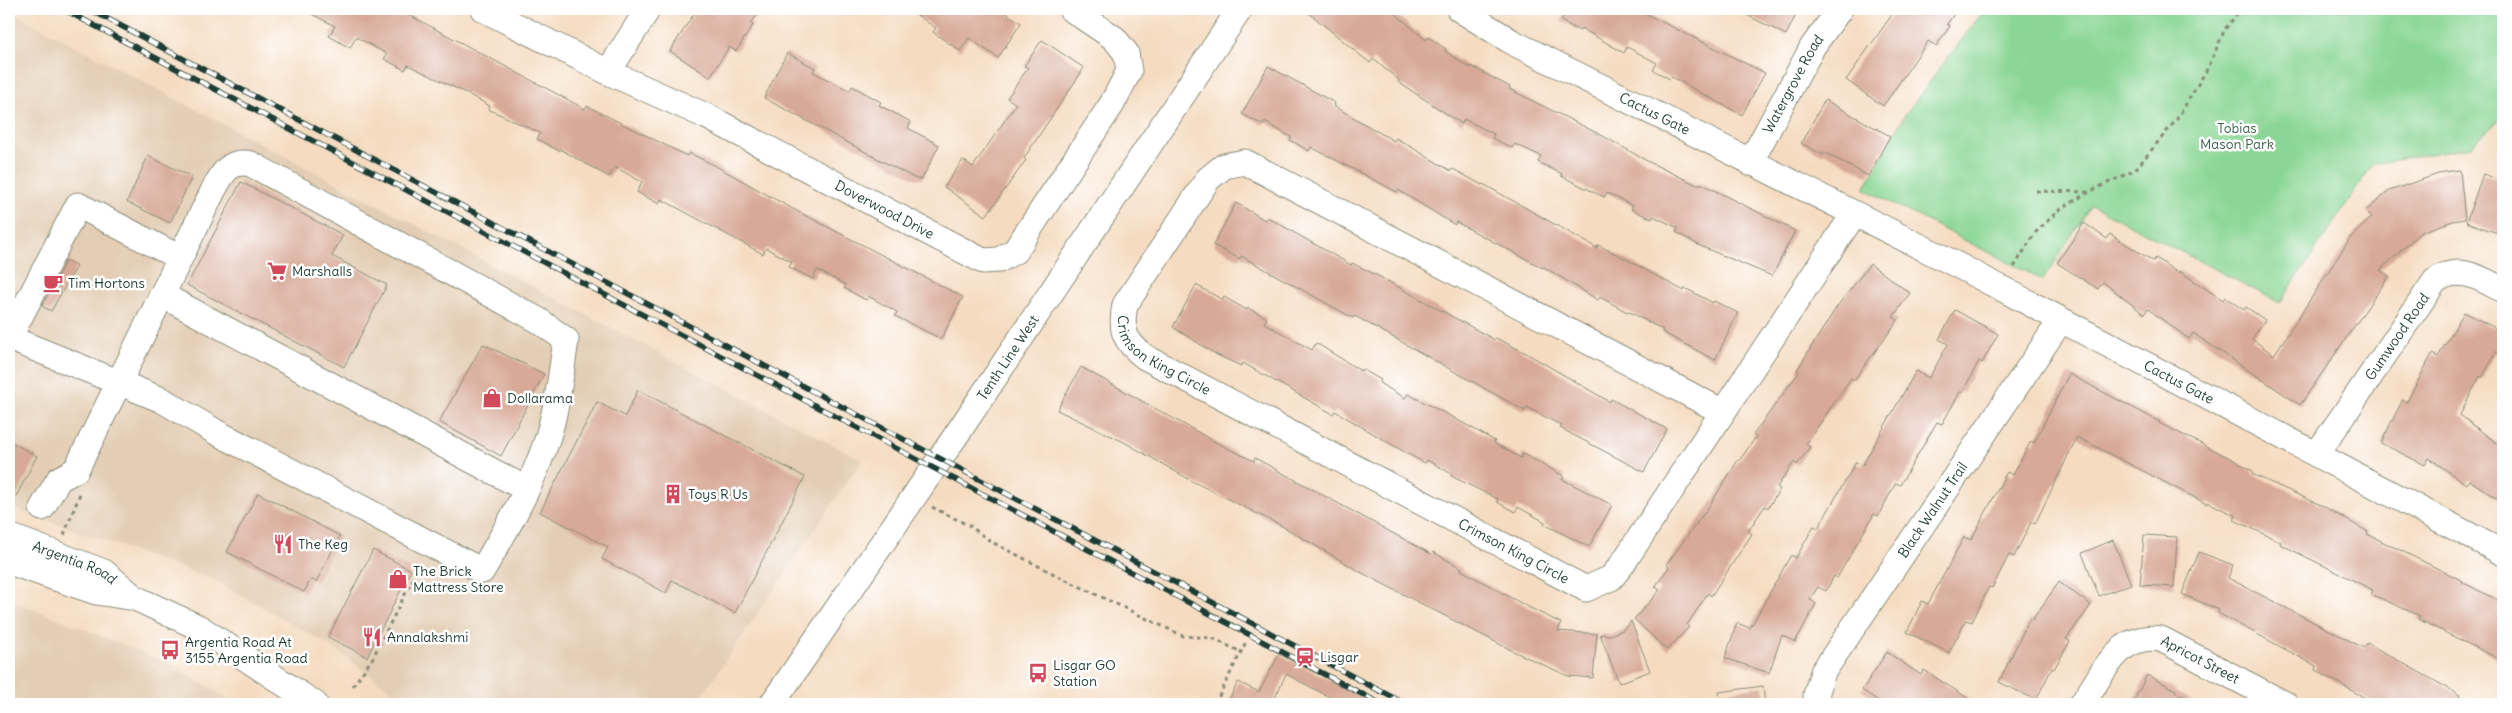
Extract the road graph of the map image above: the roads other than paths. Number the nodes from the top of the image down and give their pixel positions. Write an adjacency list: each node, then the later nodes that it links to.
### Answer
1 (483, 9): 7 (street, Doverwood Drive)
2 (648, 9): 7 (street)
3 (1071, 9): 7 (street, Doverwood Drive)
4 (1240, 9): 25 (street, Tenth Line West)
5 (1458, 9): 8 (street, Cactus Gate)
6 (1840, 9): 8 (street, Watergrove Road)
7 (608, 72)
8 (1750, 163): 9 (street, Cactus Gate)
9 (1854, 214): 13 (street, Cactus Gate); 16 (street)
10 (180, 258): 12 (street); 14 (street); 18 (street)
11 (2503, 290): 17 (street, Gumwood Road)
12 (162, 295): 15 (street); 18 (street)
13 (2061, 320): 17 (street, Cactus Gate); 26 (street, Black Walnut Trail)
14 (9, 338): 15 (street)
15 (120, 382): 18 (street); 19 (street)
16 (1723, 412): 16 (street, Crimson King Circle)
17 (2317, 454): 21 (street, Cactus Gate)
18 (526, 488)
19 (42, 508)
20 (9, 536): 23 (street, Argentia Road)
21 (2503, 553)
22 (9, 562): 23 (street, Argentia Road)
23 (135, 598): 24 (street, Argentia Road)
24 (315, 704)
25 (772, 704)
26 (1818, 704)
27 (2082, 704): 28 (street, Apricot Street)
28 (2285, 704)

